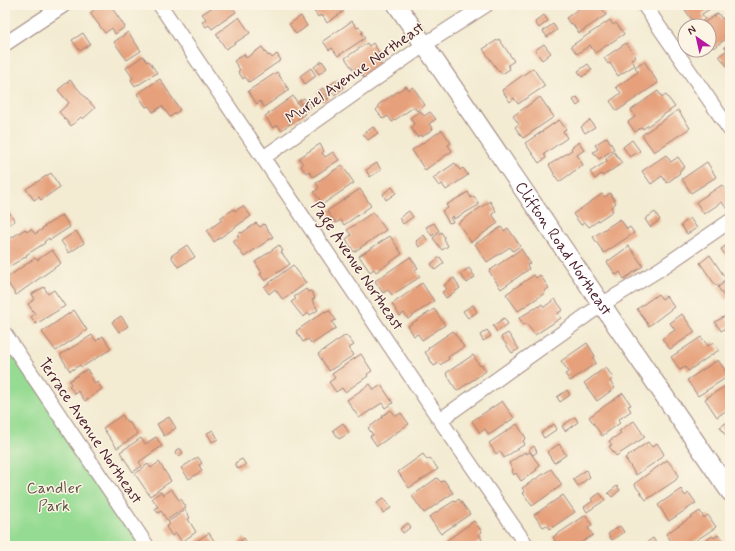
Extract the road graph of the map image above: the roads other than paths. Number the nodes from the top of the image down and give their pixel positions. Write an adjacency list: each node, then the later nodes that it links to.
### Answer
1 (64, 5): 6 (street)
2 (160, 5): 9 (street, Page Avenue Northeast)
3 (397, 5): 7 (street, Clifton Road Northeast)
4 (486, 5): 7 (street, Muriel Avenue Northeast)
5 (644, 5): 8 (street)
6 (5, 44)
7 (424, 46): 9 (street, Muriel Avenue Northeast); 11 (street, Clifton Road Northeast)
8 (730, 130)
9 (263, 158): 13 (street, Page Avenue Northeast)
10 (730, 221): 11 (street)
11 (601, 305): 13 (street); 14 (street, Clifton Road Northeast)
12 (5, 334): 15 (street, Terrace Avenue Northeast)
13 (440, 420): 16 (street, Page Avenue Northeast)
14 (730, 492)
15 (147, 546)
16 (527, 546)

